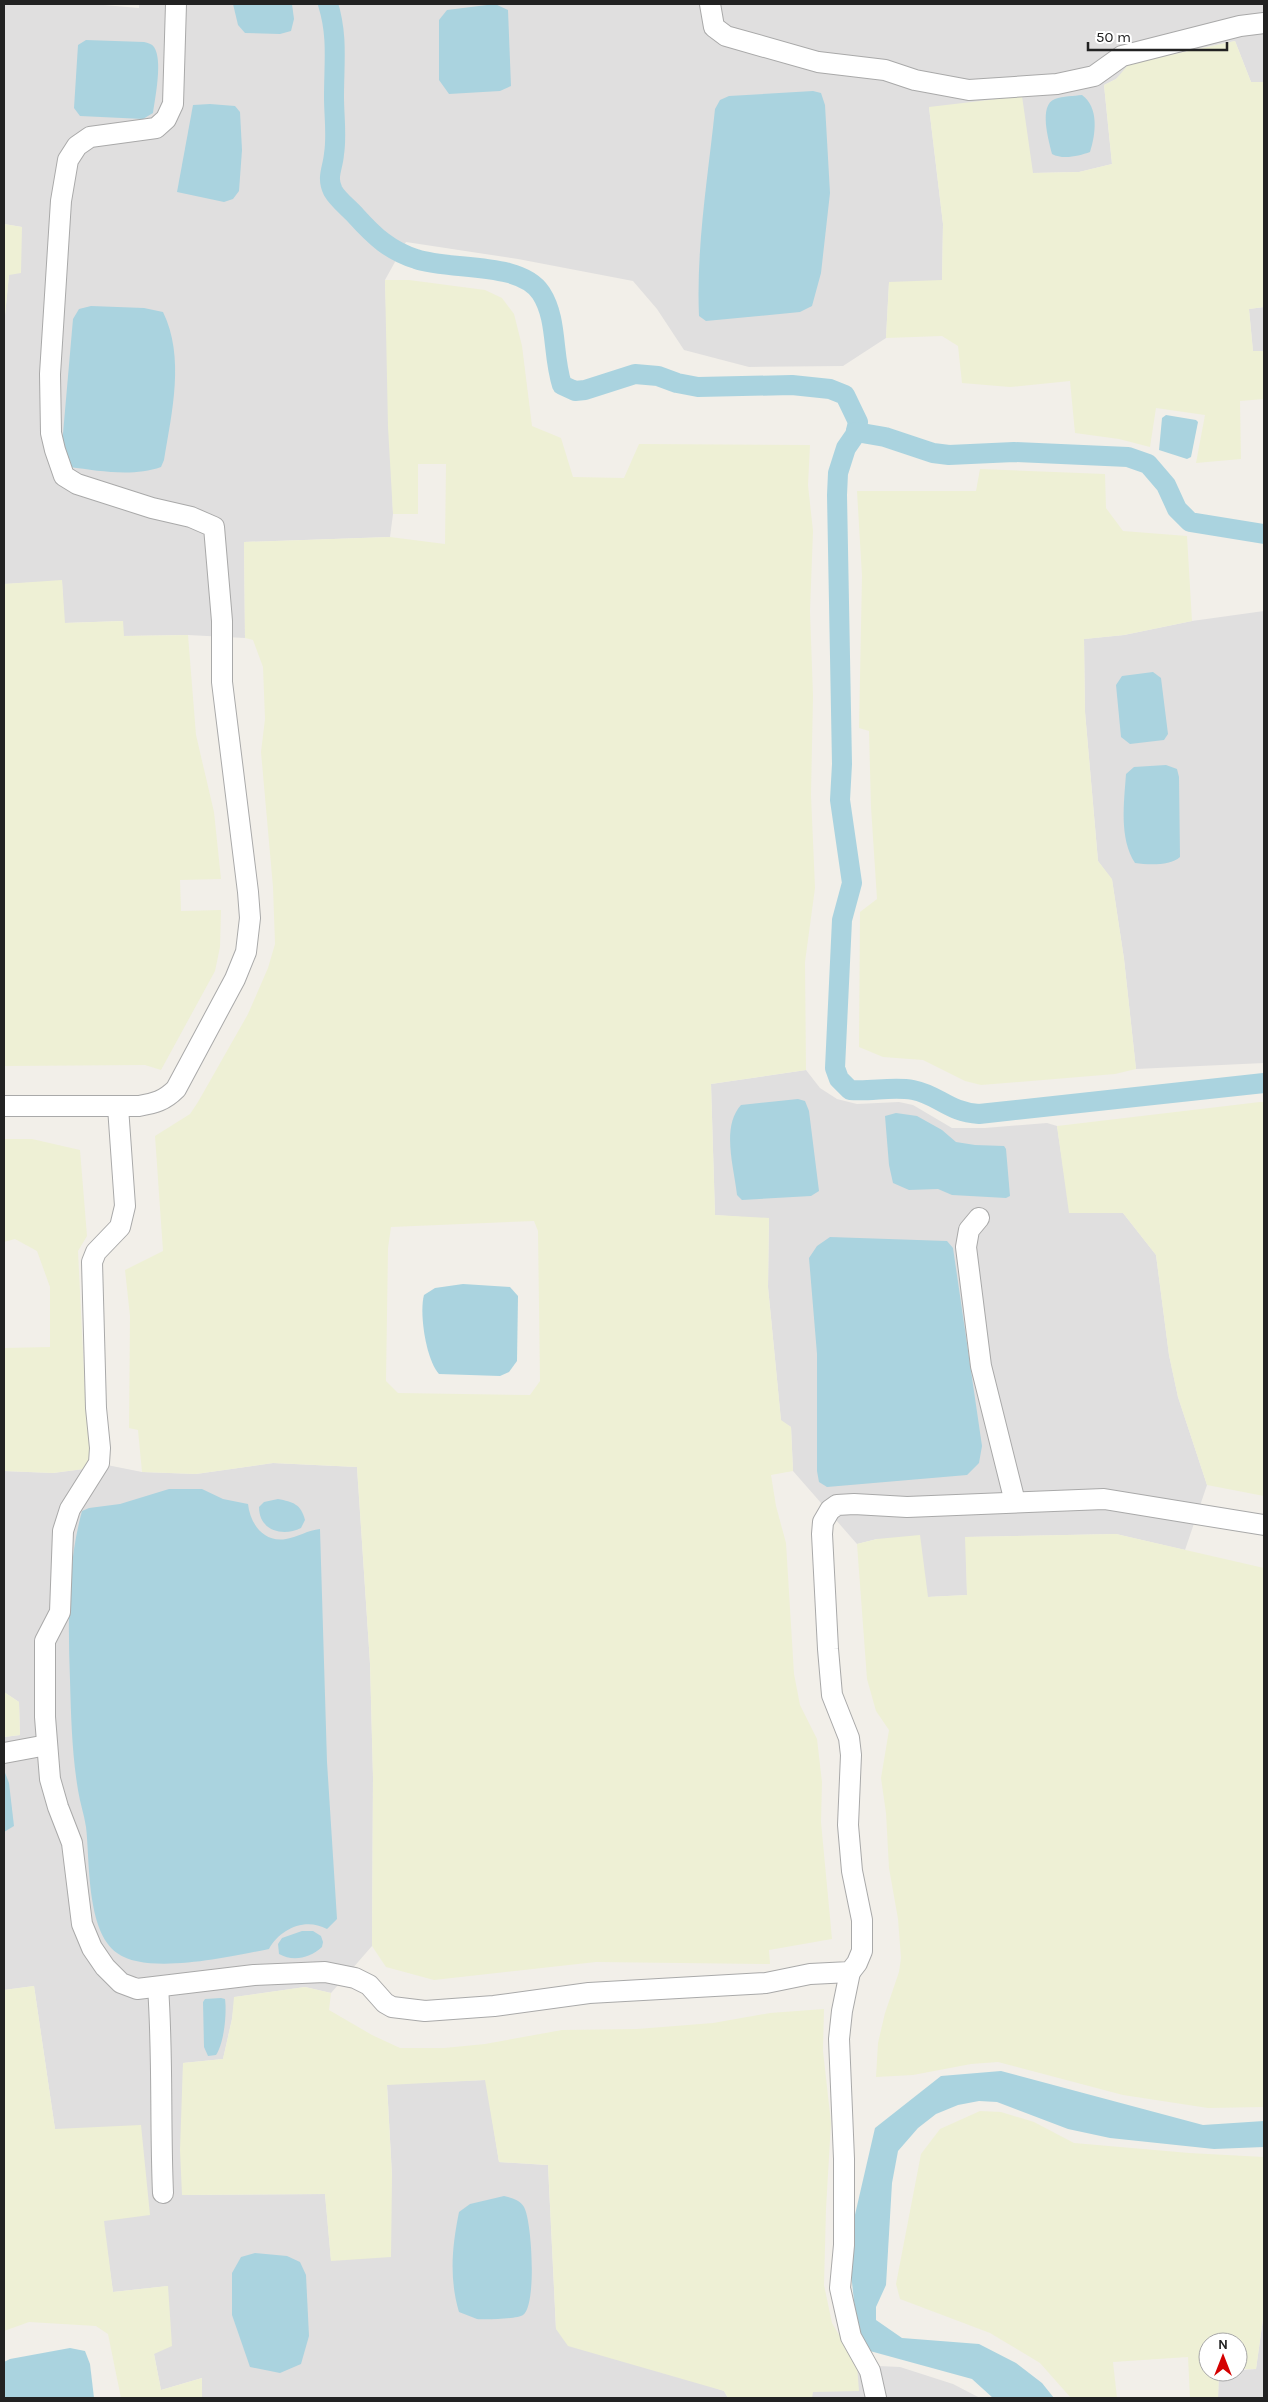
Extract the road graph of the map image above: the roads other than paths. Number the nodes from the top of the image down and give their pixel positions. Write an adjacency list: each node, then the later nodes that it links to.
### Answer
1 (176, 4): 5 (street)
2 (710, 4): 3 (street)
3 (1264, 23)
4 (4, 1106): 5 (street)
5 (118, 1106): 9 (street)
6 (979, 1218): 7 (street)
7 (1015, 1502): 8 (street); 11 (street)
8 (1264, 1524)
9 (47, 1745): 10 (street); 12 (street)
10 (4, 1753)
11 (850, 1972): 12 (street); 14 (street)
12 (158, 1987): 13 (street)
13 (163, 2193)
14 (876, 2398)

